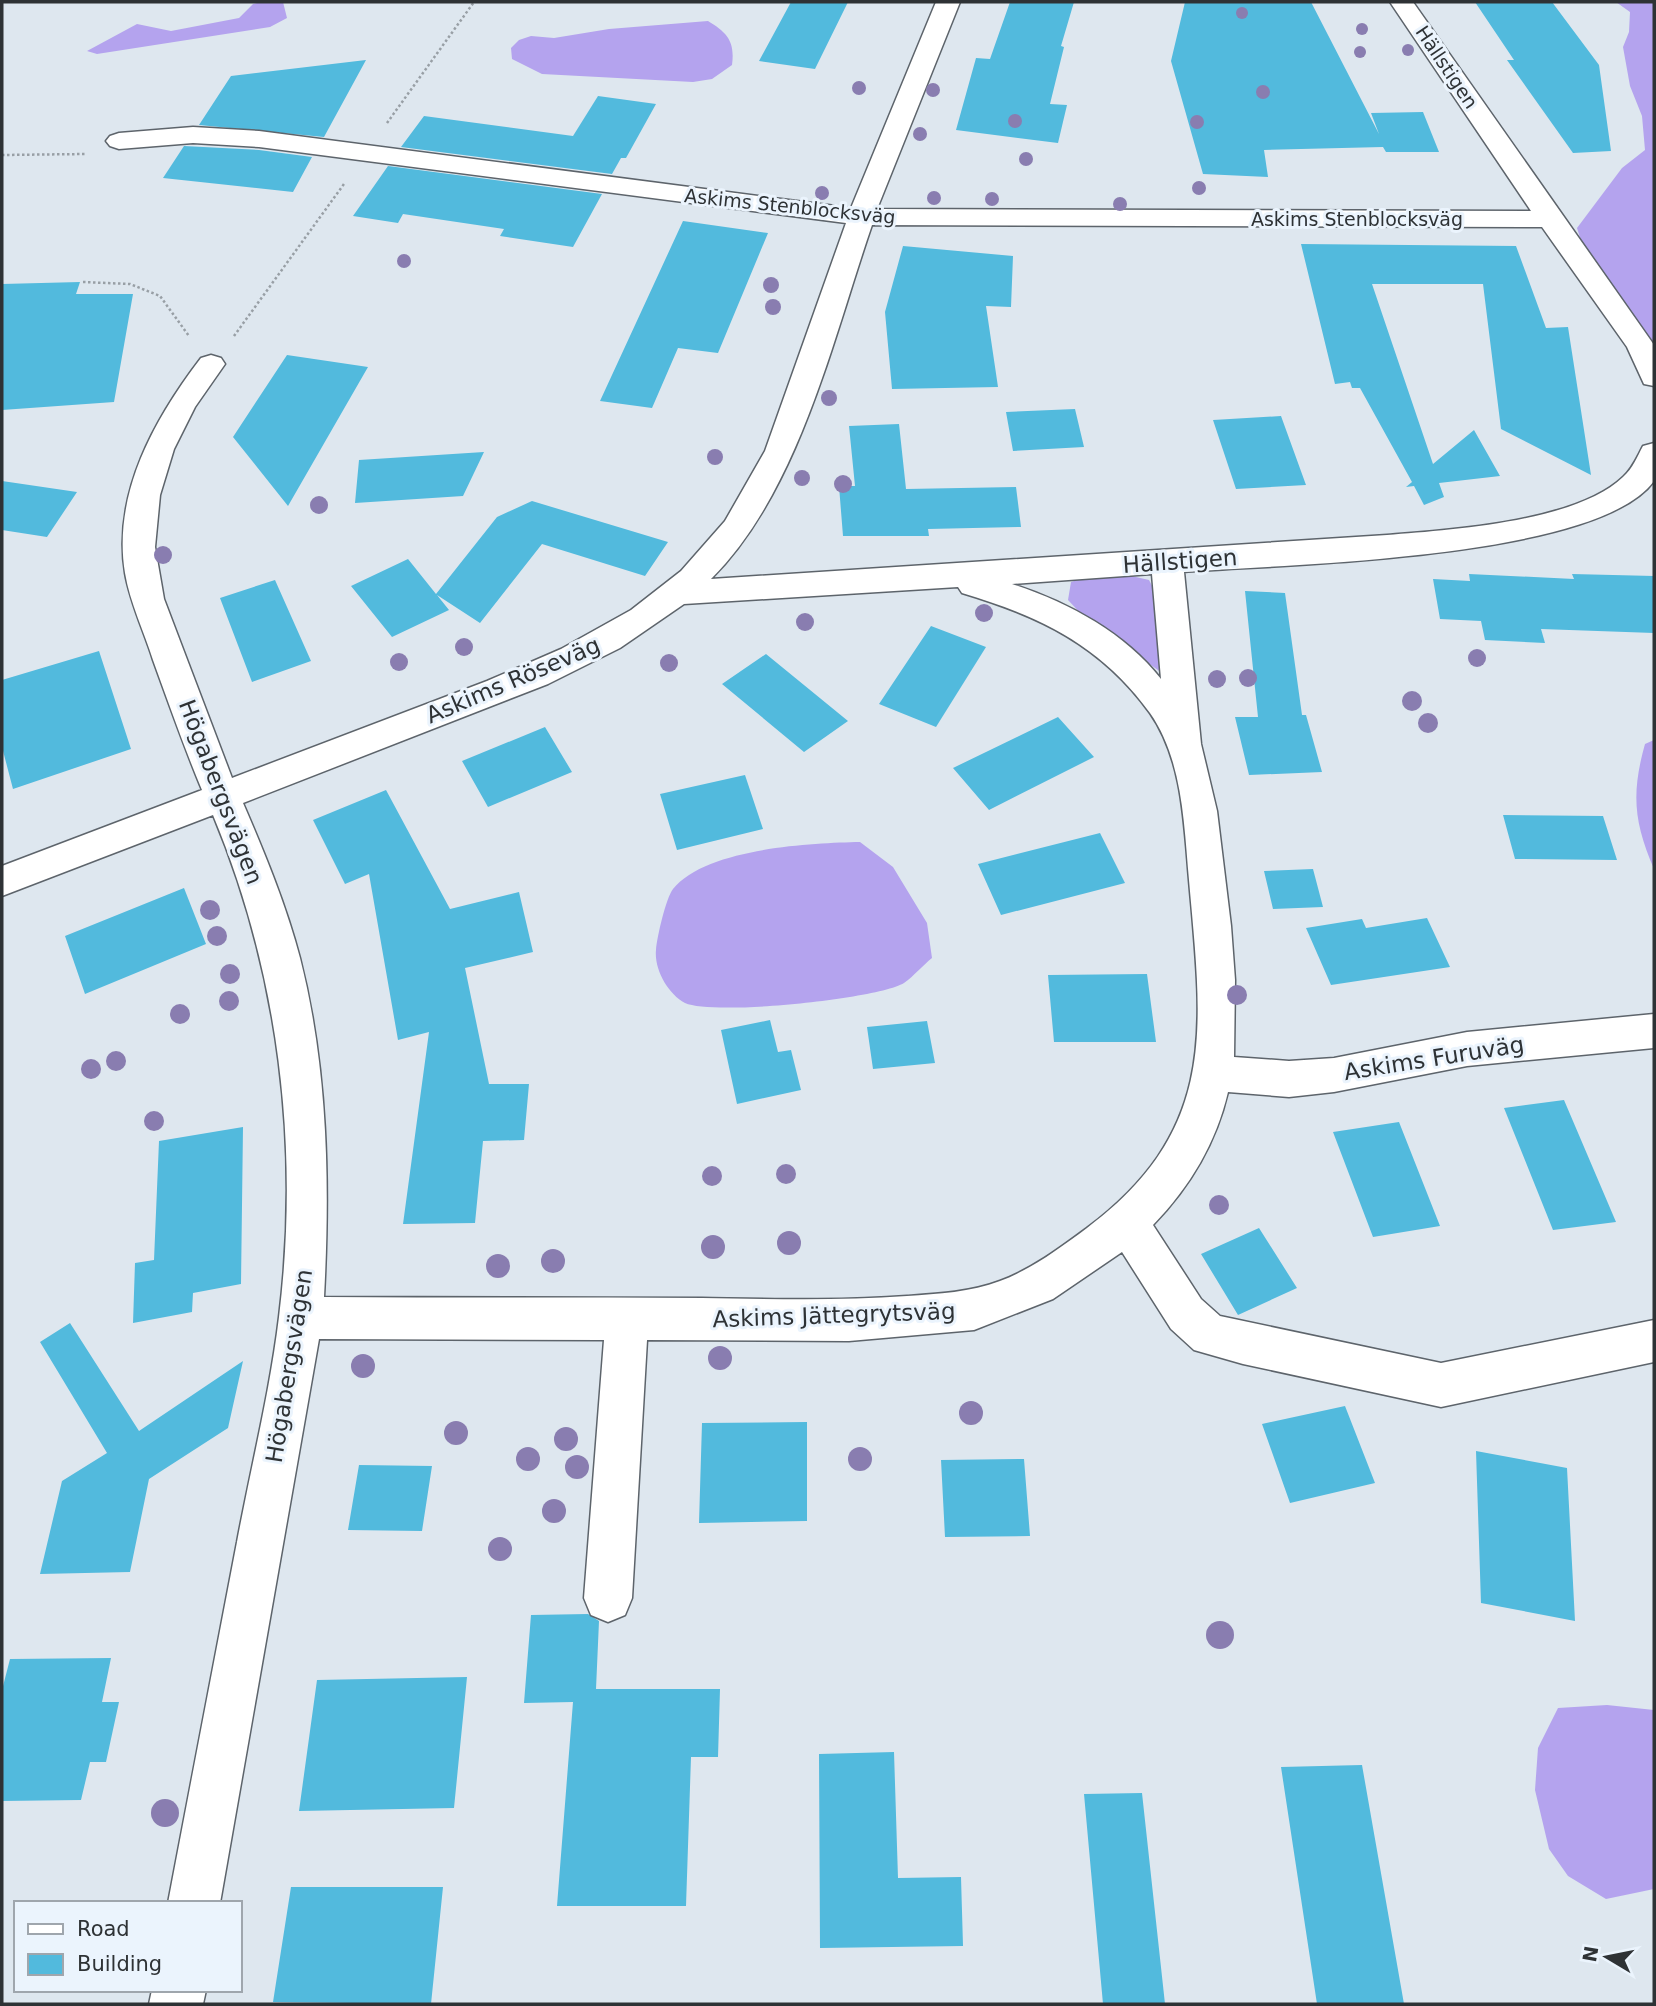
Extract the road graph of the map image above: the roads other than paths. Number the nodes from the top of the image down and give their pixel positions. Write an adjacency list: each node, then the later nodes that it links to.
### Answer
1 (948, 2): 4 (street, Askims Röseväg)
2 (1402, 2): 5 (street, Hällstigen)
3 (119, 141): 4 (street, Askims Stenblocksväg)
4 (860, 217): 5 (street, Askims Stenblocksväg); 11 (street, Askims Röseväg)
5 (1550, 219): 7 (street, Hällstigen)
6 (202, 352): 13 (street, Högabergsvägen)
7 (1654, 377)
8 (1654, 453): 9 (street, Hällstigen)
9 (1167, 562): 10 (street, Hällstigen); 12 (street, Askims Jättegrytsväg)
10 (920, 578): 11 (street, Hällstigen); 12 (street, Askims Jättegrytsväg)
11 (677, 593): 13 (street, Askims Röseväg)
12 (1184, 744): 16 (street, Askims Jättegrytsväg)
13 (225, 796): 14 (street, Askims Röseväg); 18 (street, Högabergsvägen)
14 (2, 881)
15 (1654, 1031): 16 (street, Askims Furuväg)
16 (1213, 1073): 17 (street, Askims Jättegrytsväg)
17 (1128, 1224): 19 (street, Askims Jättegrytsväg); 20 (street)
18 (301, 1318): 19 (street, Askims Jättegrytsväg); 22 (street, Högabergsvägen)
19 (627, 1319): 21 (street)
20 (1654, 1341)
21 (608, 1598)
22 (194, 1901)

